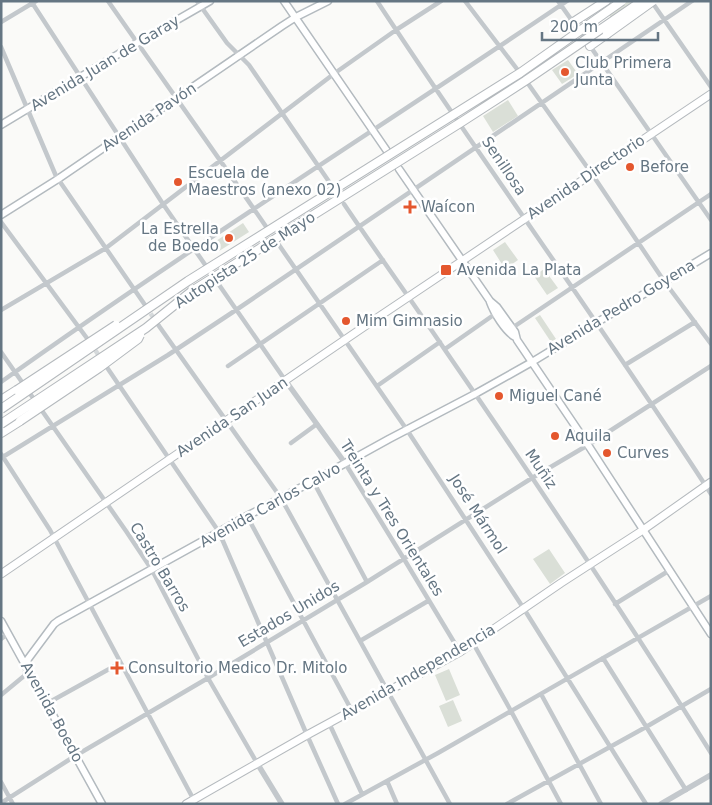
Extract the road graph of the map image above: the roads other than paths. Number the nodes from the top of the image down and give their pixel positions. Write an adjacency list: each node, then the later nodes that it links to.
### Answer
1 (108, 1): 22 (street)
2 (210, 1): 15 (main road, Avenida Juan de Garay)
3 (284, 1): 17 (main road)
4 (328, 1): 17 (main road, Avenida Pavón)
5 (377, 1): 21 (street, Senillosa)
6 (441, 1): 21 (street)
7 (465, 1): 25 (street)
8 (567, 1): 16 (street)
9 (606, 1): 20 (highway)
10 (622, 1): 75 (highway, Autopista 25 de Mayo, bridge)
11 (642, 1): 87 (highway, Autopista 25 de Mayo, bridge)
12 (692, 1): 18 (street)
13 (33, 2): 19 (street); 30 (street, Treinta y Tres Orientales)
14 (653, 3): 18 (street); 23 (highway, bridge)
15 (199, 4): 22 (main road, Avenida Juan de Garay); 26 (street)
16 (559, 4): 20 (street); 25 (street)
17 (296, 17): 26 (main road, Avenida Pavón); 29 (main road)
18 (665, 20): 27 (street); 32 (street)
19 (1, 22)
20 (572, 23): 23 (street)
21 (396, 30): 29 (street); 33 (street, Senillosa)
22 (138, 43): 30 (main road, Avenida Juan de Garay); 35 (street)
23 (590, 46): 27 (street)
24 (1, 47): 37 (street)
25 (500, 47): 28 (street); 33 (street)
26 (239, 55): 35 (main road, Avenida Pavón); 38 (street)
27 (602, 62): 36 (street); 41 (street)
28 (517, 69)
29 (334, 73): 38 (street); 40 (main road)
30 (80, 77): 37 (main road, Avenida Juan de Garay); 42 (street, Treinta y Tres Orientales)
31 (529, 85): 36 (street)
32 (711, 87)
33 (436, 89): 40 (street); 43 (street, Senillosa)
34 (711, 94): 41 (main road, Avenida Directorio)
35 (178, 98): 42 (main road, Avenida Pavón); 45 (street)
36 (543, 103): 43 (street); 48 (street)
37 (28, 109): 39 (main road, Avenida Juan de Garay); 49 (street)
38 (282, 114): 45 (street); 46 (street)
39 (1, 125)
40 (373, 130): 44 (main road); 46 (street)
41 (651, 134): 48 (main road, Avenida Directorio); 53 (street)
42 (119, 138): 49 (main road, Avenida Pavón); 54 (street, Treinta y Tres Orientales)
43 (476, 148): 51 (street); 58 (street, Senillosa)
44 (387, 151)
45 (220, 161): 54 (street); 56 (street)
46 (319, 166): 50 (street); 56 (street)
47 (400, 169): 51 (main road)
48 (592, 174): 58 (main road, Avenida Directorio); 63 (street)
49 (58, 179): 57 (main road, Avenida Pavón); 65 (street)
50 (332, 186)
51 (414, 190): 61 (street); 69 (main road)
52 (711, 194): 53 (street)
53 (698, 202): 59 (street); 63 (street)
54 (163, 204): 65 (street); 66 (street, Treinta y Tres Orientales)
55 (344, 204): 61 (street, Muñiz)
56 (254, 209): 62 (street); 66 (street)
57 (1, 215)
58 (524, 219): 69 (main road, Avenida Directorio); 73 (street, Senillosa)
59 (711, 220)
60 (1, 222): 72 (street)
61 (359, 226): 68 (street, Muñiz); 70 (street)
62 (267, 228)
63 (639, 243): 71 (street); 73 (street)
64 (278, 245): 70 (street, José Mármol)
65 (106, 248): 72 (street); 74 (street)
66 (194, 249): 74 (street); 81 (street, Treinta y Tres Orientales)
67 (711, 253): 71 (main road, Avenida Pedro Goyena)
68 (383, 260): 76 (street, Muñiz); 78 (street)
69 (463, 261): 76 (main road, Avenida San Juan); 77 (main road)
70 (295, 270): 78 (street, José Mármol); 81 (street)
71 (664, 281): 83 (main road, Avenida Pedro Goyena); 84 (street)
72 (46, 282): 80 (street); 86 (street)
73 (572, 287): 83 (street, Senillosa); 88 (street)
74 (134, 289): 79 (street); 86 (street)
75 (170, 293): 109 (highway, bridge); 111 (highway, Autopista 25 de Mayo, bridge)
76 (408, 297): 90 (main road, Avenida San Juan); 92 (street, Muñiz)
77 (490, 300): 82 (main road); 88 (main road)
78 (319, 304): 90 (street, José Mármol); 93 (street)
79 (145, 305)
80 (1, 310)
81 (236, 310): 93 (street, Treinta y Tres Orientales); 96 (street)
82 (497, 316): 88 (main road); 89 (main road); 95 (street)
83 (596, 322): 98 (main road, Avenida Pedro Goyena); 99 (street, Senillosa)
84 (695, 322): 94 (street); 99 (street)
85 (160, 326): 96 (street)
86 (79, 327): 91 (street); 103 (street)
87 (146, 328): 113 (highway, Autopista 25 de Mayo, bridge); 117 (highway, bridge)
88 (512, 328): 89 (main road)
89 (515, 337): 98 (main road)
90 (344, 340): 104 (main road, Avenida San Juan); 107 (street, José Mármol)
91 (90, 341)
92 (440, 342): 95 (street, Muñiz); 107 (street)
93 (260, 344): 101 (street); 104 (street, Treinta y Tres Orientales)
94 (711, 344)
95 (445, 348): 108 (street, Muñiz)
96 (176, 349): 106 (street); 112 (street)
97 (1, 352): 103 (street, Castro Barros)
98 (532, 362): 108 (main road); 119 (main road)
99 (625, 365): 110 (street, Senillosa)
100 (106, 366): 106 (street)
101 (228, 366)
102 (711, 366): 110 (street, Estados Unidos)
103 (15, 372): 105 (street); 115 (street, Castro Barros)
104 (285, 380): 112 (main road, Avenida San Juan); 114 (street, Treinta y Tres Orientales)
105 (1, 382)
106 (119, 385): 115 (street); 121 (street)
107 (377, 386): 116 (street, José Mármol)
108 (475, 394): 116 (main road); 123 (street, Muñiz)
109 (1, 400)
110 (652, 405): 119 (street, Estados Unidos); 125 (street, Senillosa)
111 (1, 410)
112 (226, 421): 121 (main road, Avenida San Juan); 127 (street)
113 (1, 424)
114 (317, 424): 118 (street); 122 (street, Treinta y Tres Orientales)
115 (52, 426): 120 (street); 128 (street, Castro Barros)
116 (407, 430): 122 (main road, Avenida Carlos Calvo); 130 (street, José Mármol)
117 (1, 433)
118 (291, 443)
119 (588, 445): 123 (street, Estados Unidos); 131 (main road)
120 (2, 456): 133 (street)
121 (169, 460): 128 (main road, Avenida San Juan); 132 (street)
122 (344, 462): 124 (main road, Avenida Carlos Calvo); 134 (street, Treinta y Tres Orientales)
123 (532, 478): 130 (street, Estados Unidos); 135 (street, Muñiz)
124 (313, 481): 127 (main road, Avenida Carlos Calvo); 139 (street)
125 (708, 484): 126 (street, Senillosa); 131 (main road, Avenida Independencia)
126 (711, 494)
127 (281, 498): 129 (main road, Avenida Carlos Calvo); 141 (street)
128 (105, 502): 133 (main road, Avenida San Juan); 136 (street, Castro Barros)
129 (247, 516): 132 (main road, Avenida Carlos Calvo); 147 (street)
130 (466, 520): 134 (street, Estados Unidos); 146 (street, José Mármol)
131 (643, 530): 135 (main road, Avenida Independencia); 137 (main road)
132 (219, 532): 136 (main road, Avenida Carlos Calvo); 154 (street)
133 (54, 538): 138 (main road, Avenida San Juan); 143 (street)
134 (404, 559): 139 (street, Estados Unidos); 142 (street, Treinta y Tres Orientales)
135 (589, 565): 144 (street, Muñiz); 146 (main road, Avenida Independencia)
136 (152, 570): 143 (main road, Avenida Carlos Calvo); 160 (street, Castro Barros)
137 (670, 570): 144 (street); 145 (main road)
138 (1, 574)
139 (367, 582): 141 (street, Estados Unidos)
140 (711, 596): 145 (street)
141 (338, 600): 147 (street, Estados Unidos); 153 (street)
142 (428, 600): 153 (street); 156 (street, Treinta y Tres Orientales)
143 (89, 604): 158 (street); 159 (main road, Avenida Carlos Calvo)
144 (616, 604): 151 (street, Muñiz)
145 (693, 606): 150 (main road); 151 (street)
146 (524, 609): 155 (main road, Avenida Independencia); 161 (street, José Mármol)
147 (303, 620): 154 (street, Estados Unidos); 168 (street)
148 (1, 621): 149 (main road, Avenida Boedo)
149 (8, 634): 152 (street); 159 (main road, Avenida Boedo)
150 (711, 634)
151 (638, 637): 157 (street); 167 (street, Muñiz)
152 (1, 639)
153 (360, 641): 163 (street)
154 (266, 642): 160 (street, Estados Unidos); 173 (street)
155 (474, 643): 156 (main road, Avenida Independencia); 169 (street)
156 (460, 652): 163 (main road, Avenida Independencia)
157 (603, 658): 161 (street); 172 (street)
158 (120, 663): 166 (street); 170 (street)
159 (26, 667): 165 (street); 166 (main road, Avenida Boedo)
160 (208, 678): 170 (street, Estados Unidos); 178 (street, Castro Barros)
161 (568, 678): 164 (street); 174 (street, José Mármol)
162 (711, 689): 167 (street)
163 (388, 691): 168 (main road, Avenida Independencia); 177 (street)
164 (541, 694): 169 (street); 179 (street)
165 (1, 695)
166 (46, 704): 176 (main road, Avenida Boedo)
167 (682, 707): 172 (street); 175 (street, Muñiz)
168 (352, 710): 171 (main road, Avenida Independencia)
169 (511, 711): 177 (street); 182 (street)
170 (147, 713): 176 (street, Estados Unidos); 188 (street)
171 (330, 723): 173 (main road, Avenida Independencia); 185 (street)
172 (646, 727): 174 (street); 184 (street)
173 (307, 735): 178 (main road, Avenida Independencia); 193 (street)
174 (610, 746): 179 (street); 200 (street, José Mármol)
175 (711, 753)
176 (75, 756): 186 (street, Estados Unidos); 190 (main road, Avenida Boedo)
177 (426, 760): 181 (street); 196 (street)
178 (257, 764): 188 (main road, Avenida Independencia); 192 (street, Castro Barros)
179 (579, 764): 182 (street); 199 (street)
180 (711, 775): 184 (street)
181 (387, 781): 185 (street); 195 (street)
182 (549, 781): 197 (street); 198 (street)
183 (1, 782): 186 (street)
184 (686, 790): 201 (street)
185 (362, 794): 194 (street)
186 (9, 797): 187 (street, Estados Unidos); 189 (street)
187 (1, 802)
188 (195, 802): 191 (main road, Avenida Independencia)
189 (13, 804)
190 (102, 804)
191 (186, 804)
192 (282, 804)
193 (338, 804)
194 (345, 804)
195 (398, 804)
196 (450, 804)
197 (508, 804)
198 (561, 804)
199 (601, 804)
200 (646, 804)
201 (661, 804)

